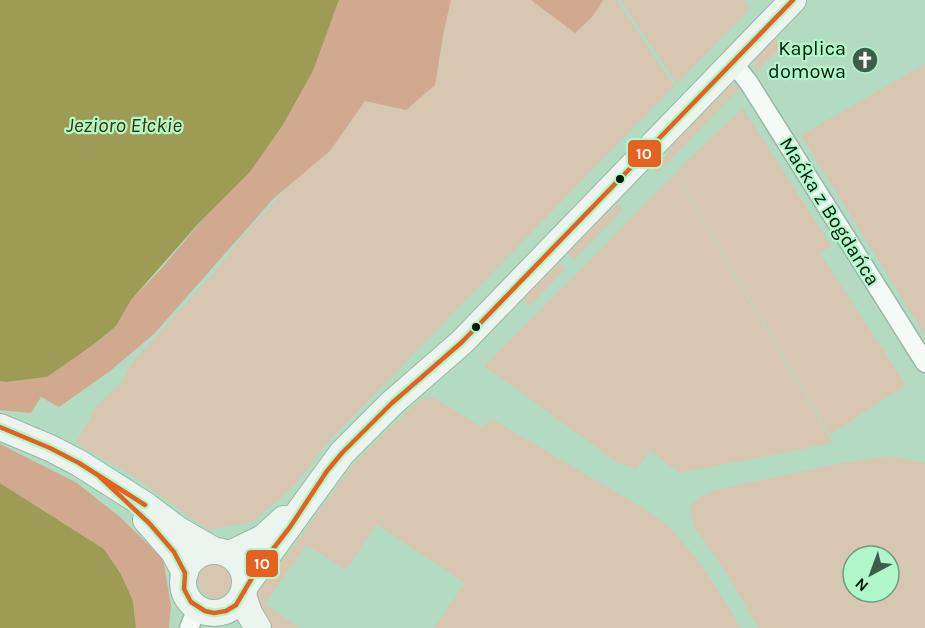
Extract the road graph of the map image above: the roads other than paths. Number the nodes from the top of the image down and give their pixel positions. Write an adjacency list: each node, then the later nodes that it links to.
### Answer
1 (793, 0): 2 (street)
2 (732, 61): 3 (street, Maćka z Bogdańca); 6 (street)
3 (925, 363)
4 (0, 427): 5 (street)
5 (100, 477): 7 (street); 8 (street)
6 (311, 495): 7 (street); 9 (street)
7 (222, 553): 8 (street); 9 (street)
8 (184, 573): 10 (street)
9 (244, 591): 10 (street); 11 (street)
10 (208, 619)
11 (258, 628)

